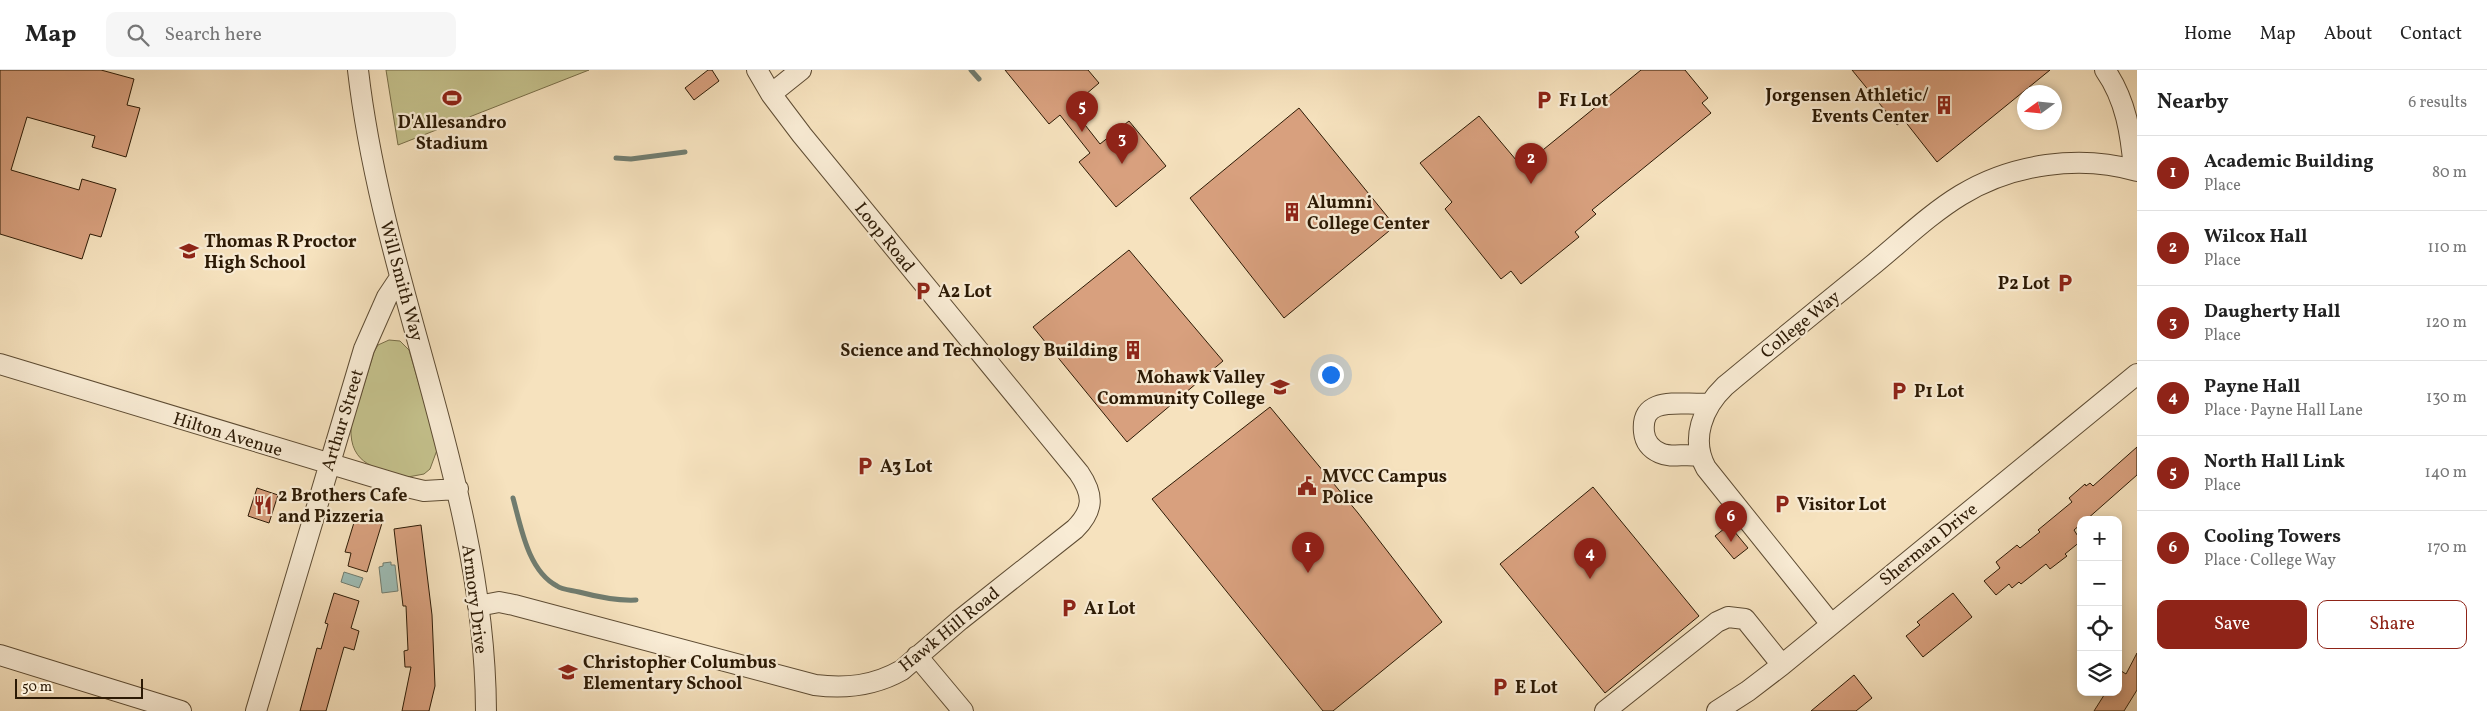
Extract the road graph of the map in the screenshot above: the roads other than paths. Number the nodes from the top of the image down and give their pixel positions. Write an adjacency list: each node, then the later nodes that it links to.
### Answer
1 (358, 70): 7 (street, Will Smith Way)
2 (757, 70): 5 (street, Loop Road)
3 (801, 70): 5 (street)
4 (2105, 70): 6 (street)
5 (771, 94): 14 (street, Loop Road)
6 (2135, 170): 10 (street, College Way)
7 (399, 279): 12 (street, Arthur Street); 13 (street, Will Smith Way)
8 (0, 364): 12 (street, Hilton Avenue)
9 (2137, 374): 16 (street, Sherman Drive)
10 (1710, 403): 11 (street, College Way); 11 (street)
11 (1701, 458): 16 (street, College Way)
12 (329, 465): 13 (street, Hilton Avenue); 22 (street, Arthur Street)
13 (458, 489): 15 (street, Armory Drive)
14 (1089, 495): 18 (street, Hawk Hill Road)
15 (478, 606): 18 (street, Hawk Hill Road); 23 (street, Armory Drive)
16 (1831, 624): 19 (street, Sherman Drive)
17 (0, 655): 21 (street)
18 (917, 656): 24 (street)
19 (1782, 665): 20 (street, Sherman Drive); 25 (street)
20 (1748, 701): 26 (street, Sherman Drive)
21 (182, 711)
22 (256, 711)
23 (486, 711)
24 (963, 711)
25 (1605, 711)
26 (1717, 711)

